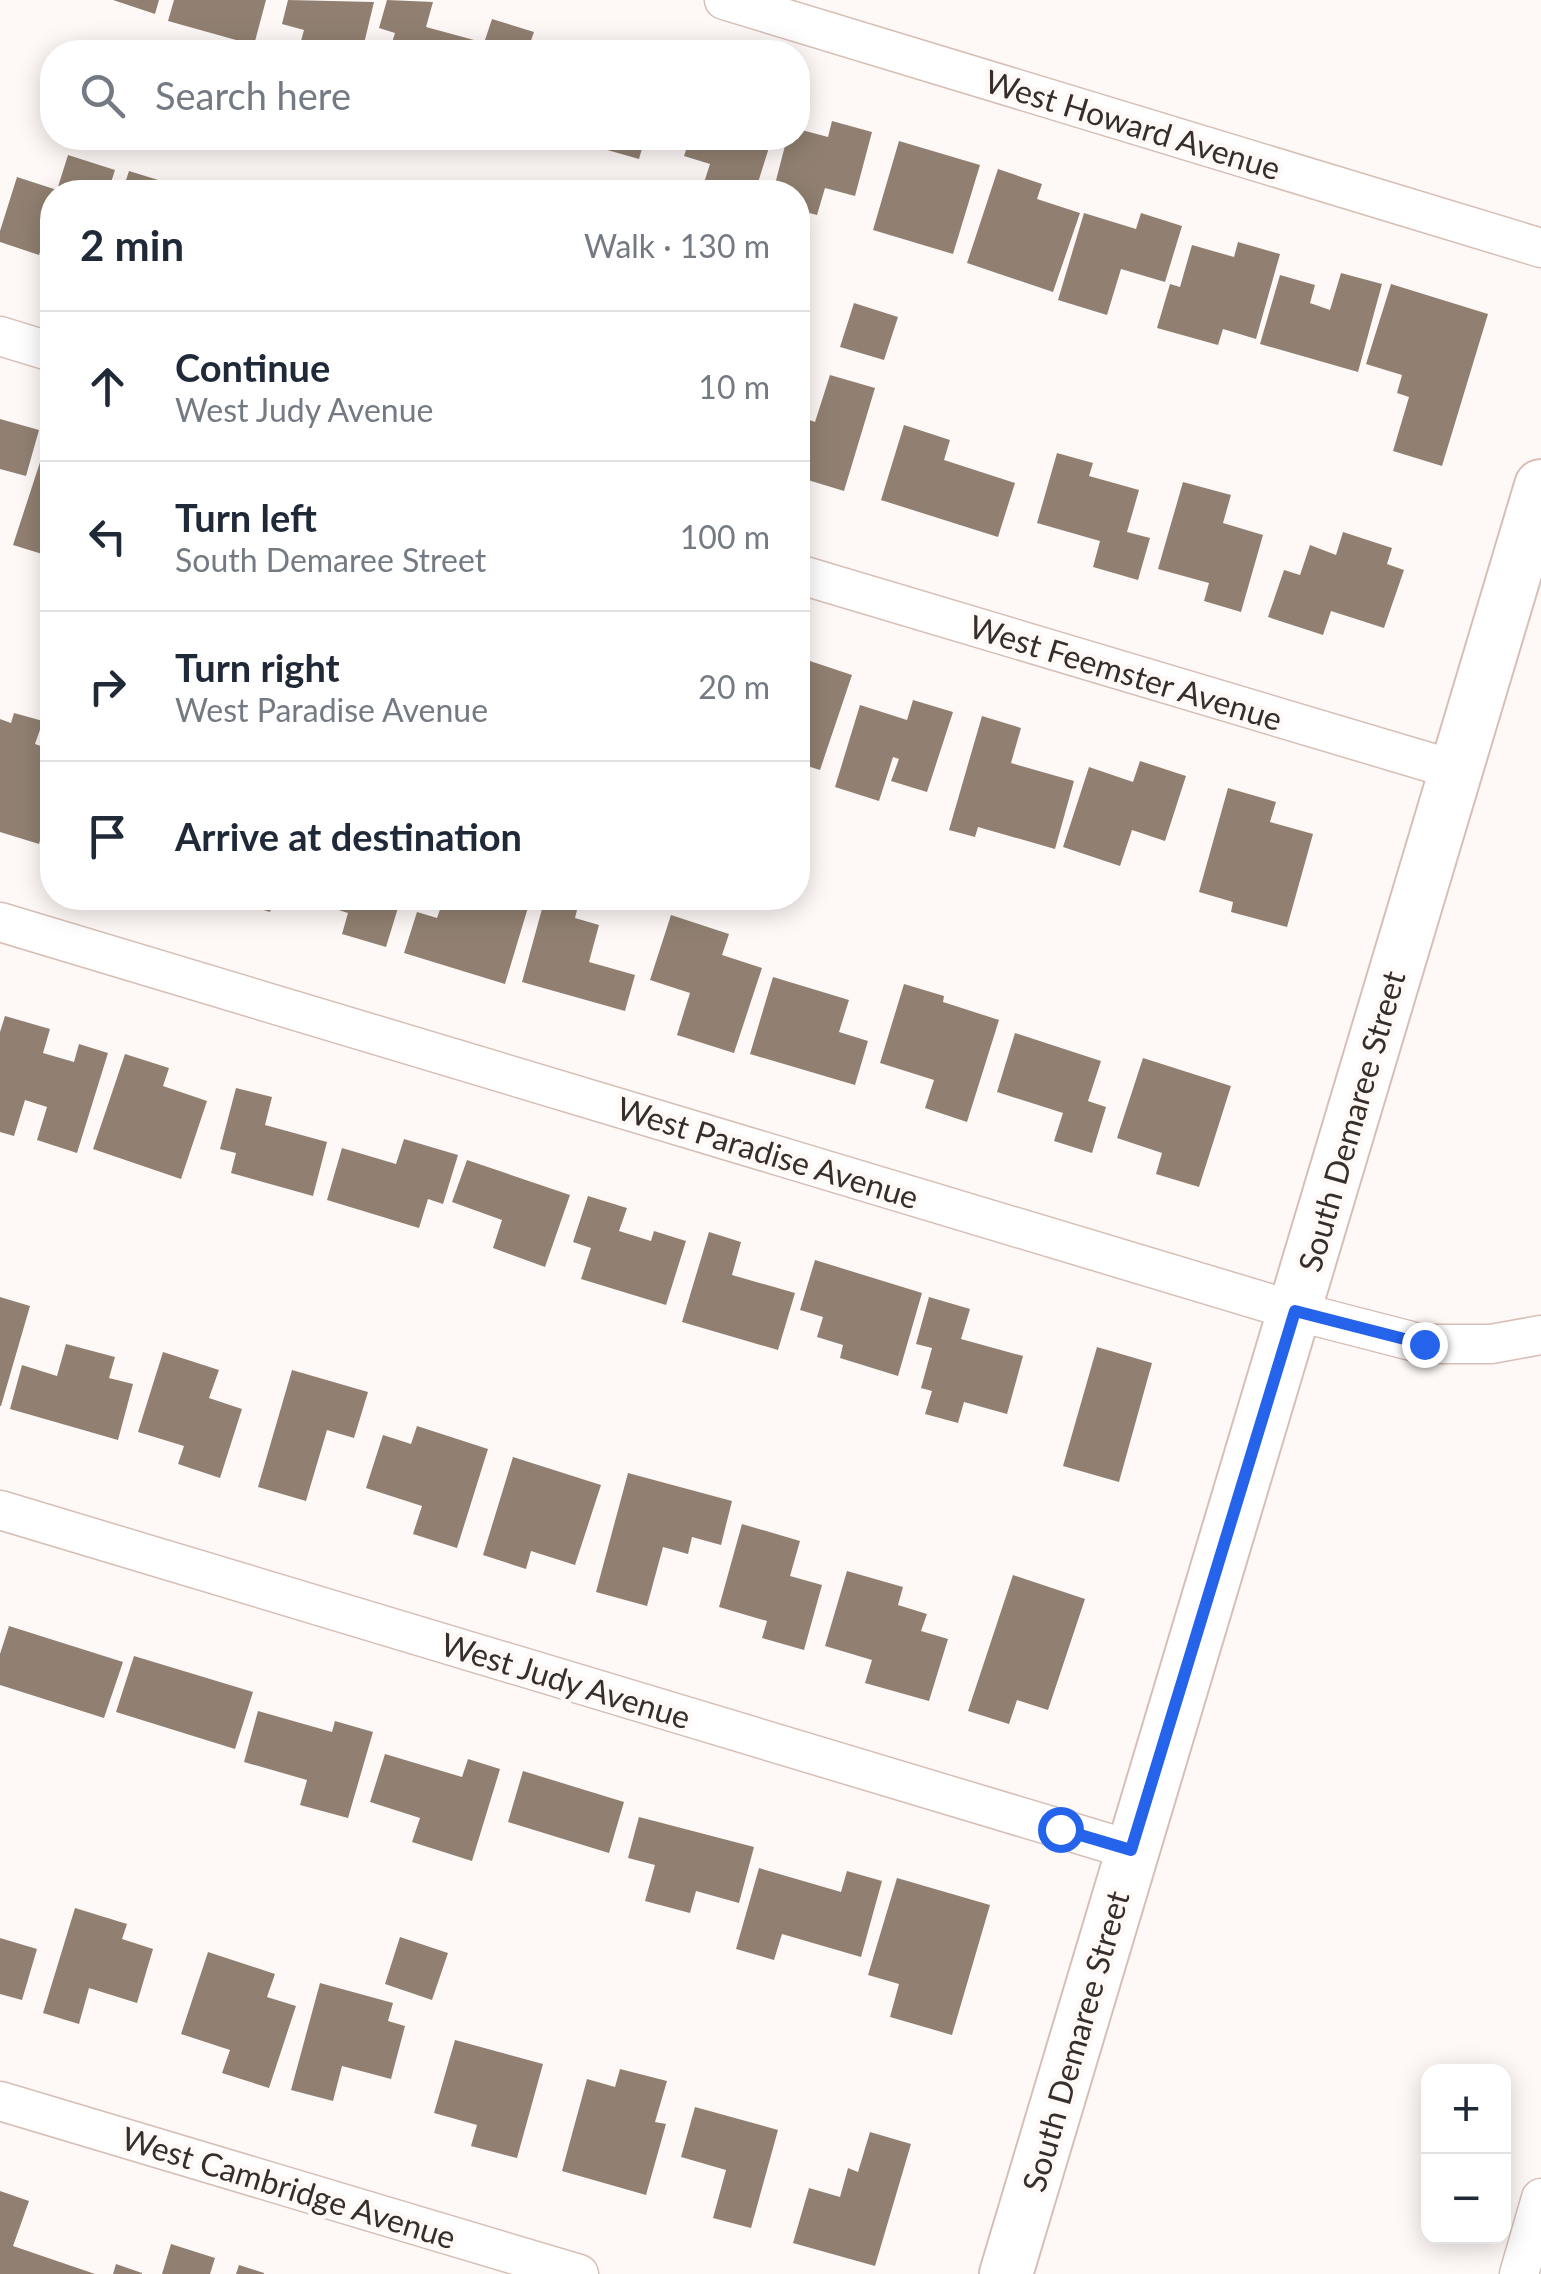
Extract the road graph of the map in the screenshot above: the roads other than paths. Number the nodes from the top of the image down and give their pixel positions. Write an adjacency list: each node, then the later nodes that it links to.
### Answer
1 (724, 0): 2 (street, West Howard Avenue)
2 (1541, 248)
3 (0, 336): 4 (street)
4 (40, 348)
5 (1541, 486): 7 (main road, South Demaree Street)
6 (810, 578): 7 (street, West Feemster Avenue)
7 (1455, 770): 9 (main road, South Demaree Street)
8 (0, 922): 9 (street, West Paradise Avenue)
9 (1295, 1311): 10 (street, West Paradise Avenue); 12 (main road, South Demaree Street)
10 (1541, 1335)
11 (0, 1510): 12 (street, West Judy Avenue)
12 (1131, 1850): 16 (main road, South Demaree Street)
13 (0, 2100): 15 (street, West Cambridge Avenue)
14 (1541, 2198): 17 (street)
15 (579, 2274)
16 (1006, 2274)
17 (1519, 2274)

